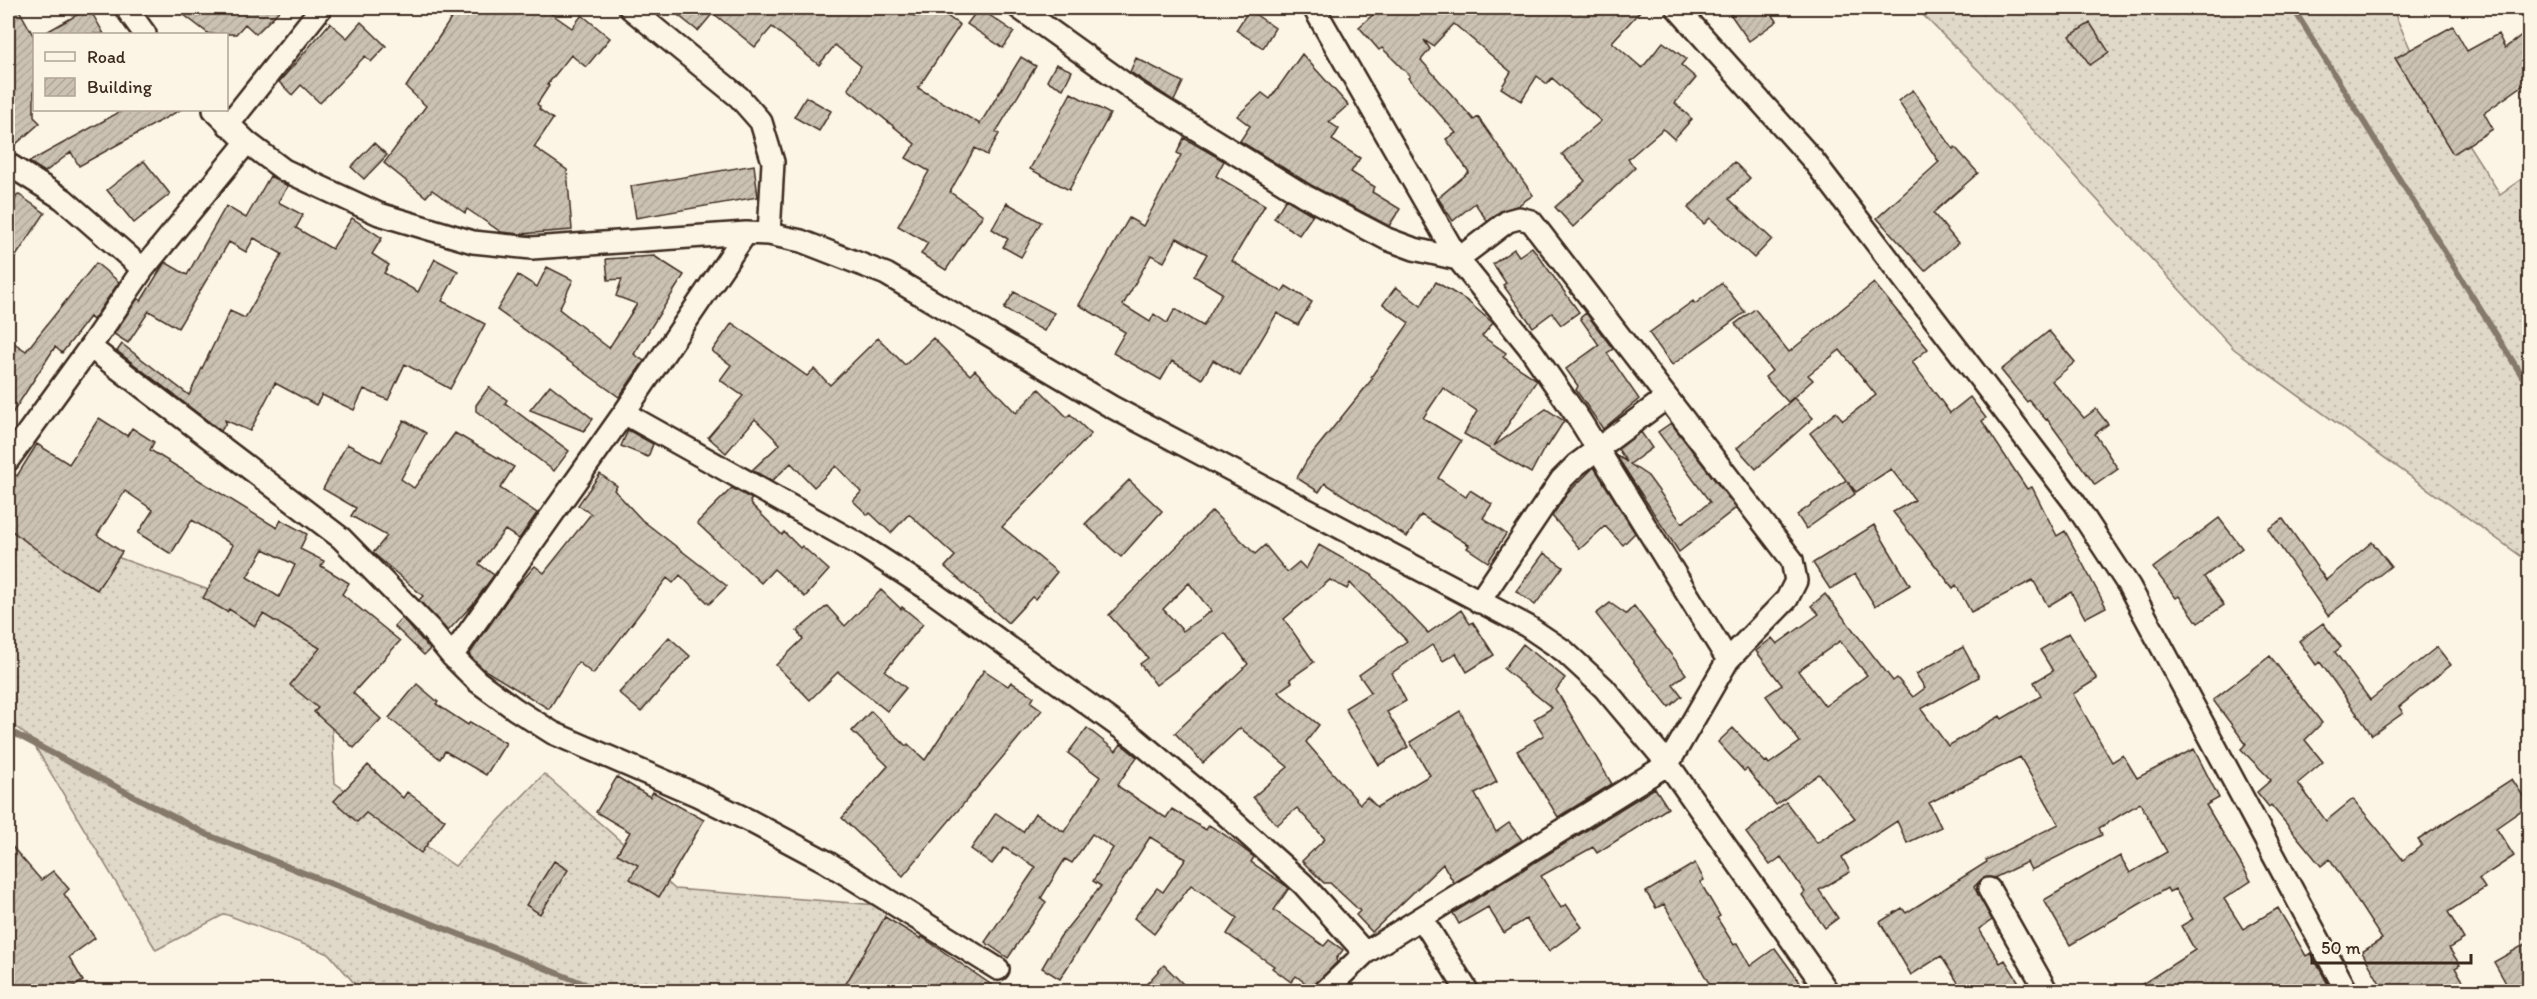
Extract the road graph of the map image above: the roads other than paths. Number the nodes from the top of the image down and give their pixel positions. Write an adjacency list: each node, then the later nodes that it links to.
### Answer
1 (126, 8): 7 (street)
2 (321, 8): 9 (street)
3 (630, 8): 13 (street)
4 (1019, 8): 14 (street)
5 (1314, 8): 14 (street)
6 (1677, 8): 33 (street)
7 (144, 33)
8 (215, 111): 9 (street)
9 (228, 125): 10 (street)
10 (247, 142): 12 (street); 15 (street)
11 (8, 164): 15 (street)
12 (747, 233): 13 (street); 18 (street)
13 (769, 234): 21 (street)
14 (1458, 259): 17 (street); 19 (street)
15 (143, 269): 16 (street)
16 (90, 347): 20 (street); 22 (street)
17 (1666, 398): 19 (street); 23 (street)
18 (624, 413): 22 (street); 27 (street)
19 (1598, 448): 21 (street); 23 (street)
20 (8, 460)
21 (1479, 602): 24 (street)
22 (452, 656): 28 (street)
23 (1728, 660): 24 (street)
24 (1668, 764): 26 (street); 31 (street)
25 (1989, 889): 32 (street)
26 (1422, 919): 27 (street); 30 (street)
27 (1365, 953): 29 (street)
28 (998, 969)
29 (1324, 992)
30 (1468, 992)
31 (1828, 992)
32 (2047, 992)
33 (2347, 992)

